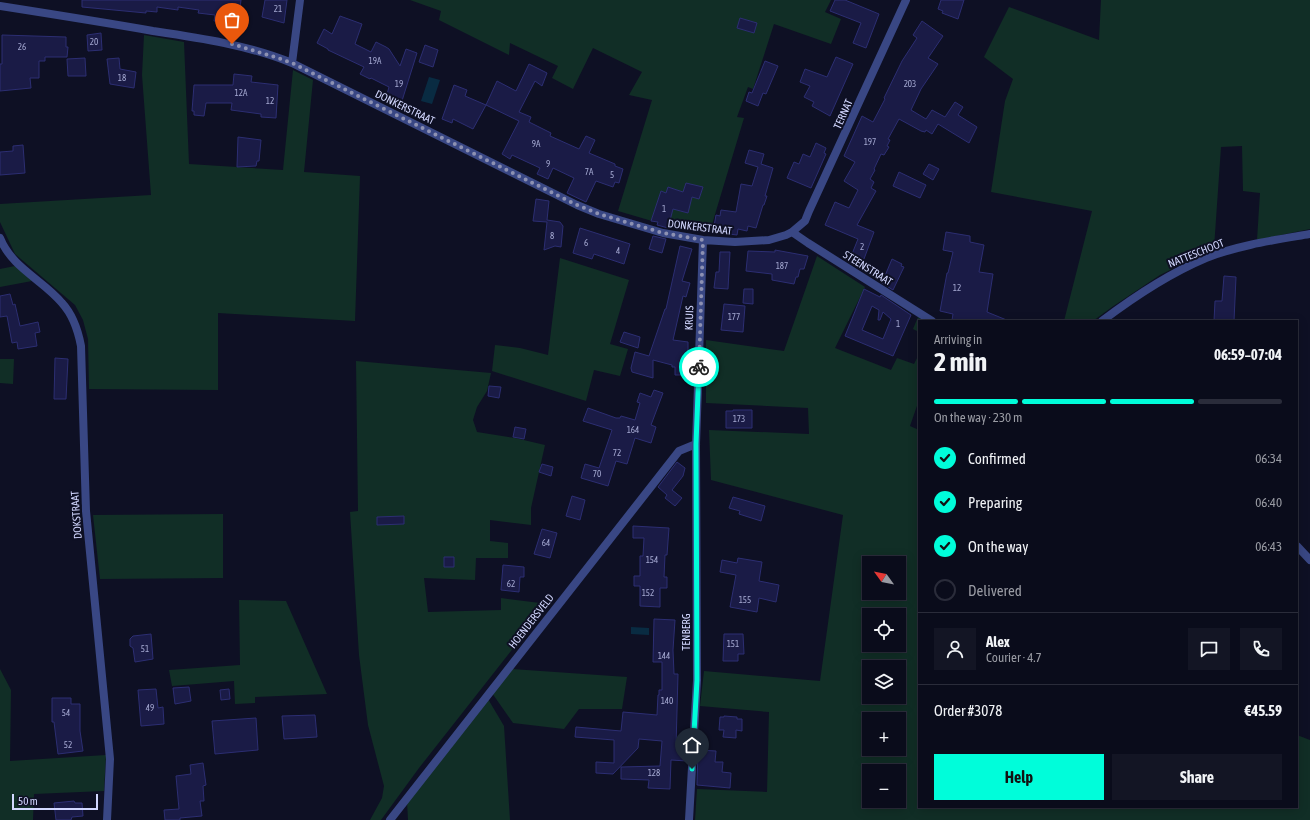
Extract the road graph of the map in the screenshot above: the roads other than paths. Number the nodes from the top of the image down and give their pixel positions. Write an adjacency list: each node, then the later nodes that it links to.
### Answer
1 (300, 0): 4 (street)
2 (906, 0): 5 (street, TERNAT)
3 (0, 6): 4 (street, DONKERSTRAAT)
4 (292, 63): 8 (street, DONKERSTRAAT)
5 (792, 232): 8 (street, DONKERSTRAAT); 9 (street, STEENSTRAAT)
6 (1310, 234): 10 (street, NATTESCHOOT)
7 (0, 238): 14 (street, DOKSTRAAT)
8 (703, 240): 11 (street, KRUIS)
9 (930, 320)
10 (1103, 320)
11 (696, 444): 15 (street, HOENDERSVELD); 16 (street, TENBERG)
12 (1298, 547): 13 (street)
13 (1310, 560)
14 (107, 820)
15 (390, 820)
16 (689, 820)

